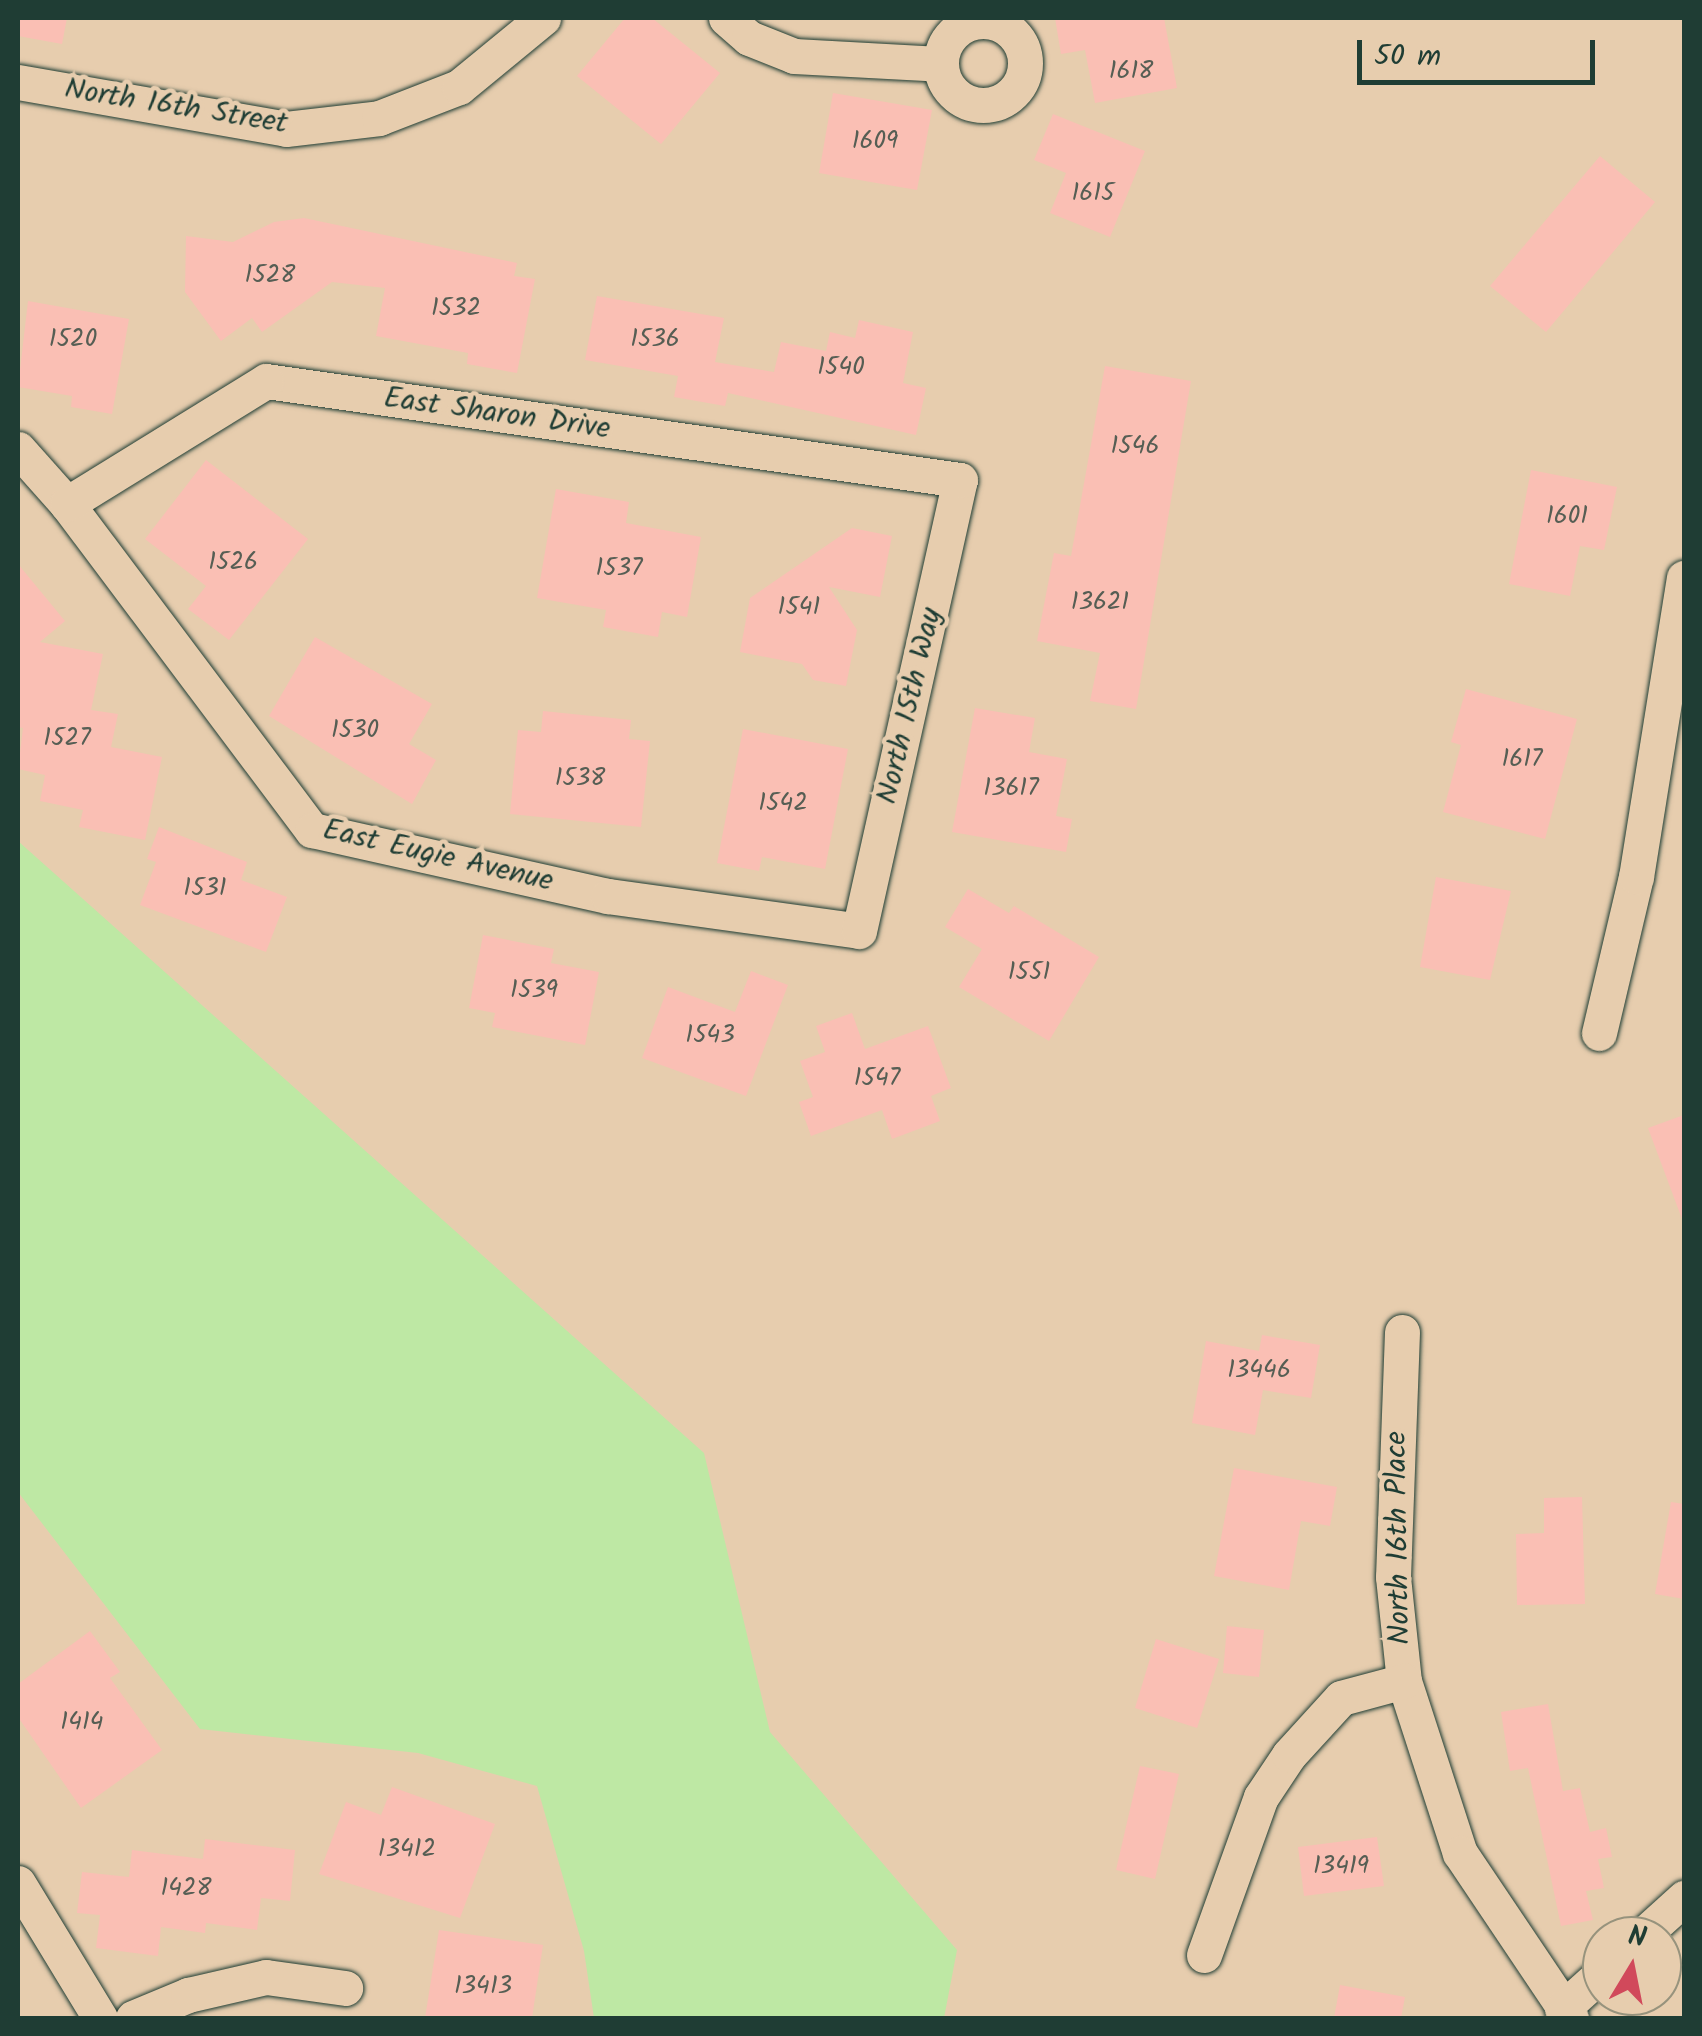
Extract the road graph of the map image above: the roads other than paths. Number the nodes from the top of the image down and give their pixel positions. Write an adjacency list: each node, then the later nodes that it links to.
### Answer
1 (544, 18): 4 (street, North 16th Street)
2 (726, 18): 3 (street)
3 (940, 64)
4 (18, 82)
5 (18, 449): 7 (street, East Eugie Avenue)
6 (960, 480): 7 (street, East Sharon Drive); 9 (street, North 15th Way)
7 (67, 504): 9 (street, East Eugie Avenue)
8 (1684, 578): 10 (street)
9 (859, 931)
10 (1599, 1033)
11 (1402, 1332): 12 (street, North 16th Place)
12 (1404, 1681): 16 (street, North 16th Place); 18 (street)
13 (18, 1884): 19 (street)
14 (1684, 1898): 15 (street)
15 (1664, 1916)
16 (1204, 1955)
17 (345, 1988): 20 (street)
18 (1567, 2014)
19 (100, 2018)
20 (133, 2018)

